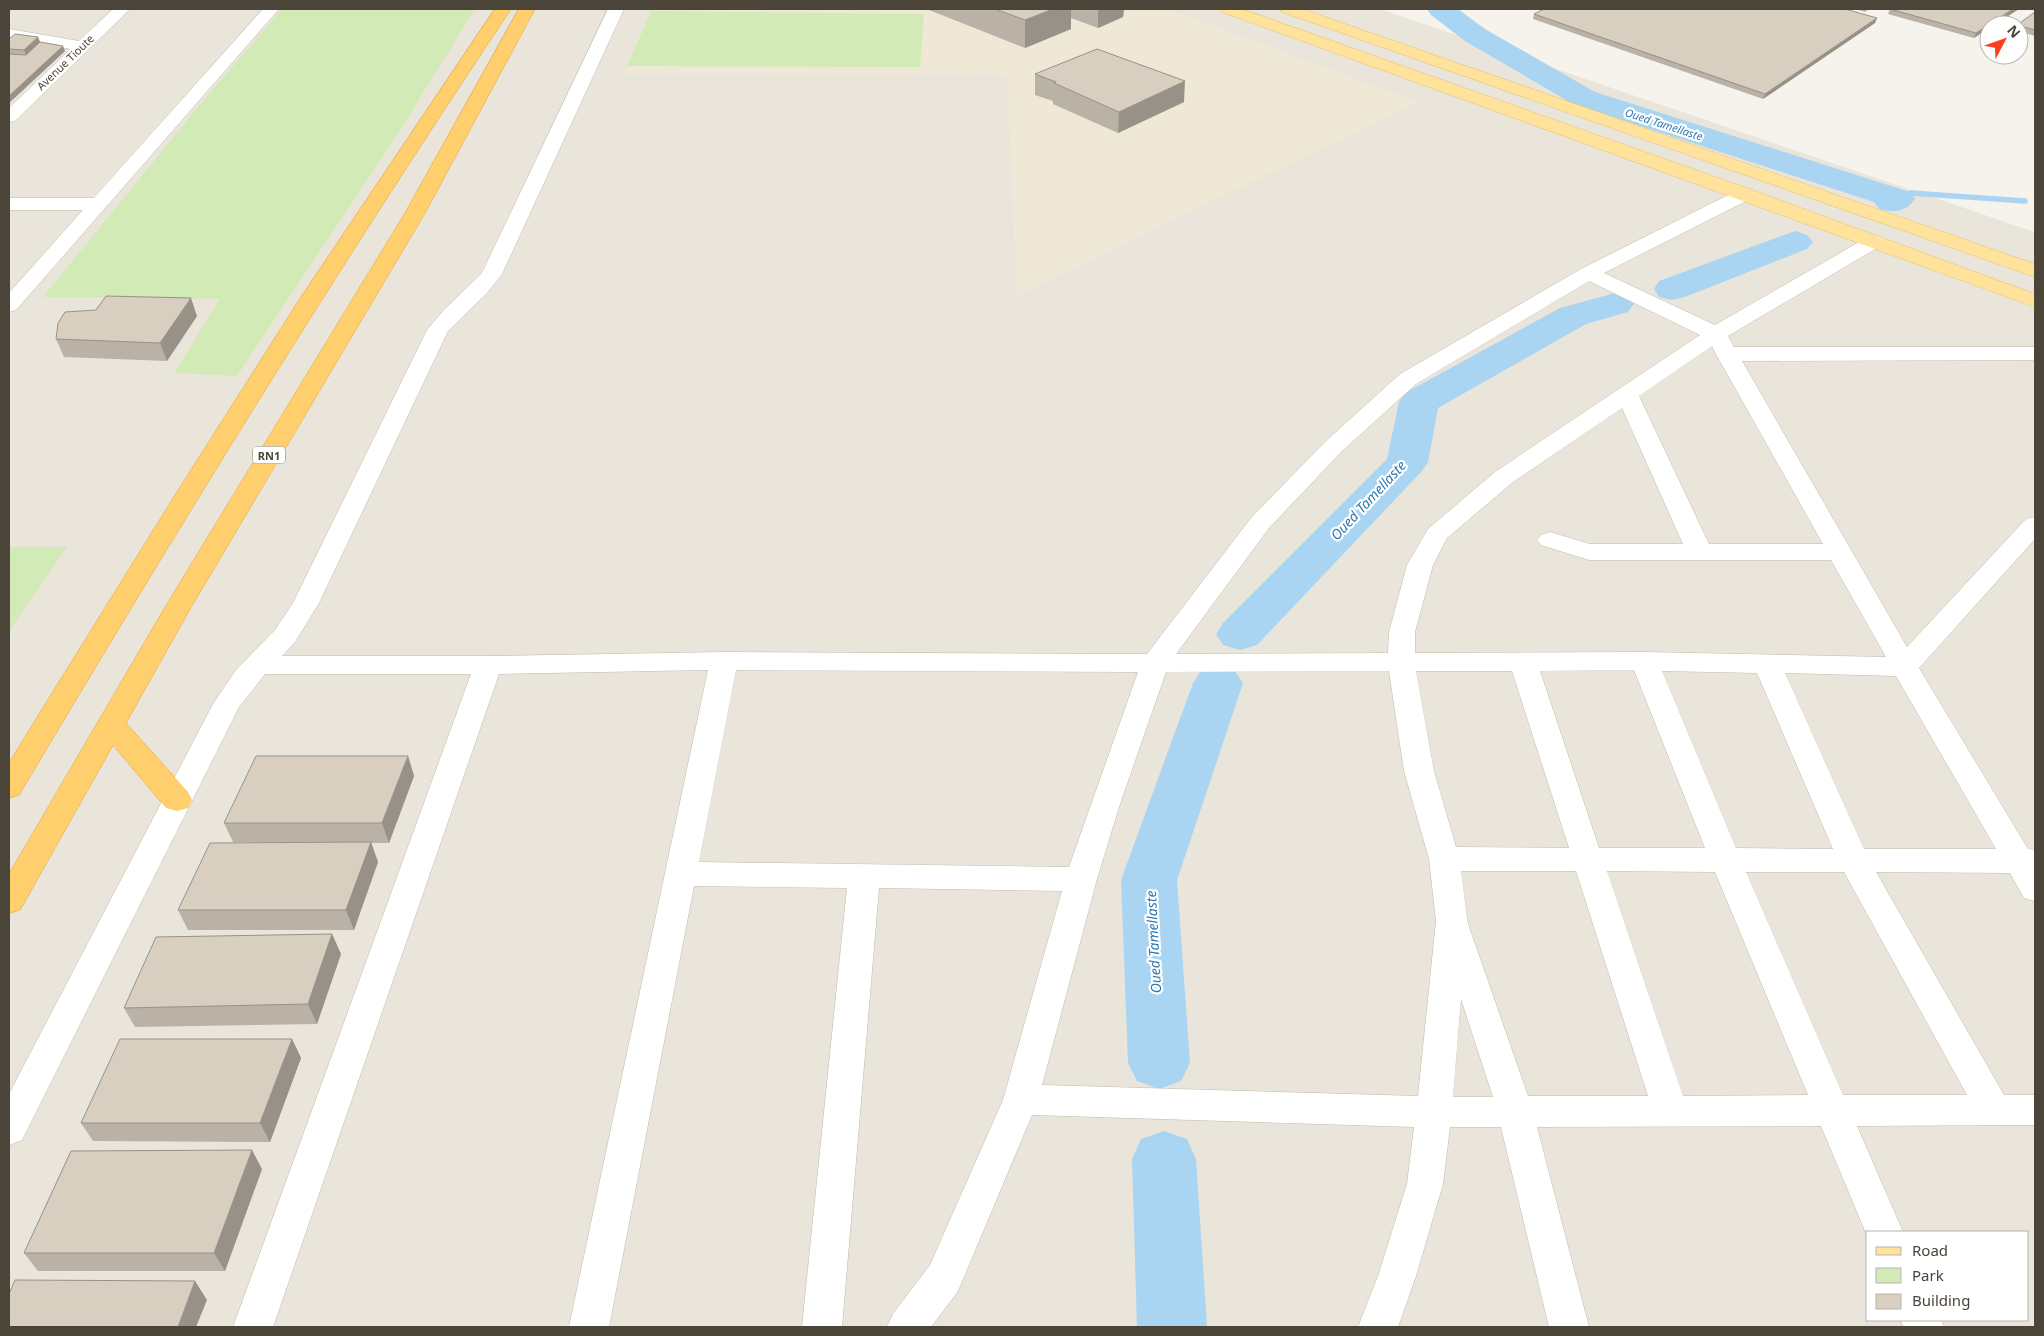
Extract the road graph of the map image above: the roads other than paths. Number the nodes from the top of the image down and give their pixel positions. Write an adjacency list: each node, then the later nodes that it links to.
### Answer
1 (122, 9): 9 (street, Avenue Tioute)
2 (268, 9): 13 (street)
3 (502, 9): 36 (highway)
4 (527, 9): 35 (highway, RN1)
5 (616, 9): 31 (street)
6 (1228, 9): 11 (main road)
7 (1288, 9): 15 (main road)
8 (9, 34): 9 (street)
9 (81, 46): 10 (street, Avenue Tioute)
10 (9, 117)
11 (1745, 194): 14 (main road); 16 (street)
12 (9, 204): 13 (street)
13 (99, 204): 18 (street)
14 (1875, 241): 17 (main road); 19 (street)
15 (2035, 271)
16 (1588, 273): 19 (street); 30 (street)
17 (2035, 301)
18 (9, 306)
19 (1722, 344): 20 (street); 21 (street); 24 (street)
20 (2035, 353)
21 (1627, 394): 25 (street); 28 (street)
22 (2035, 524): 34 (street)
23 (1550, 540): 25 (street)
24 (1840, 552): 25 (street); 34 (street)
25 (1700, 553)
26 (724, 661): 30 (street); 33 (street); 43 (street)
27 (1644, 661): 29 (street); 32 (street); 40 (street)
28 (1401, 662): 29 (street); 30 (street); 38 (street)
29 (1523, 662): 39 (street)
30 (1155, 663): 45 (street)
31 (258, 664): 33 (street); 37 (street)
32 (1767, 664): 34 (street); 42 (street)
33 (488, 665): 58 (street)
34 (1905, 666): 41 (street)
35 (110, 723): 37 (highway); 47 (highway, RN1)
36 (9, 787)
37 (178, 800): 56 (street)
38 (1444, 860): 39 (street); 48 (street)
39 (1587, 860): 40 (street); 50 (street)
40 (1726, 861): 42 (street); 51 (street)
41 (2027, 861): 42 (street); 46 (street)
42 (1854, 862): 52 (street)
43 (681, 874): 44 (street); 59 (street)
44 (864, 878): 45 (street); 60 (street)
45 (1081, 879): 49 (street)
46 (2035, 890)
47 (9, 901)
48 (1452, 921): 54 (street); 55 (street)
49 (1021, 1100): 55 (street); 61 (street)
50 (1670, 1110): 51 (street); 54 (street)
51 (1833, 1110): 52 (street); 57 (street)
52 (1994, 1110): 53 (street)
53 (2035, 1110)
54 (1515, 1111): 55 (street); 63 (street)
55 (1434, 1112): 62 (street)
56 (9, 1129)
57 (1884, 1231)
58 (253, 1327)
59 (589, 1327)
60 (822, 1327)
61 (906, 1327)
62 (1378, 1327)
63 (1569, 1327)

